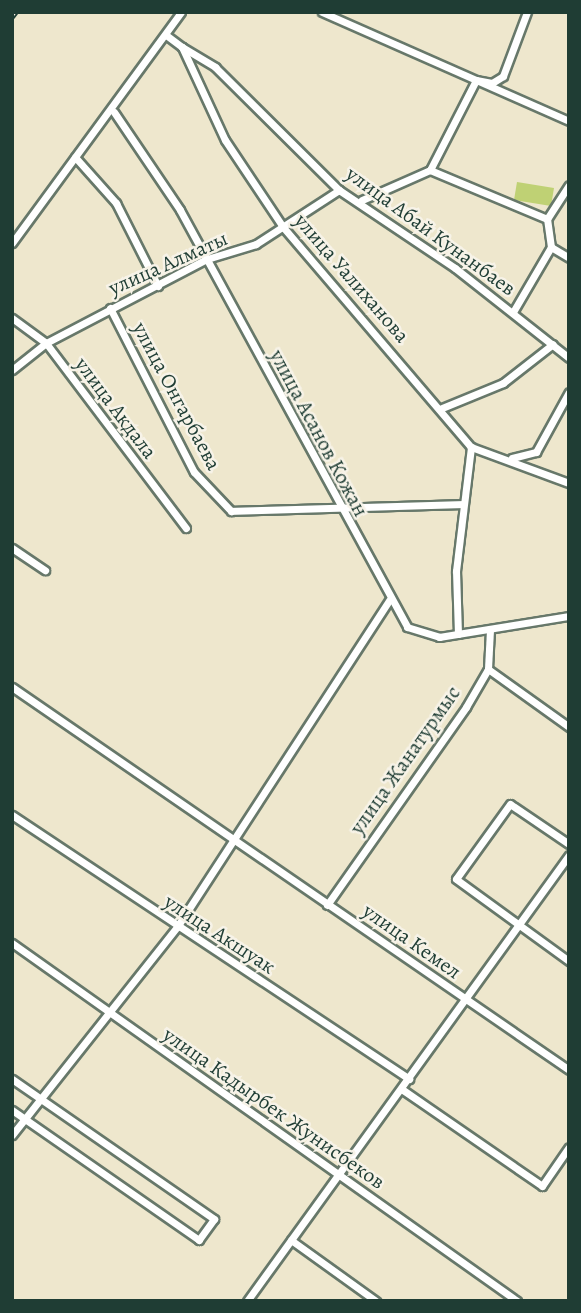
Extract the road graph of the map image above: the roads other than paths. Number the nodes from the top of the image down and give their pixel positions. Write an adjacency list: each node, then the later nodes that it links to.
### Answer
1 (181, 12): 4 (street)
2 (322, 12): 6 (street)
3 (527, 12): 6 (street)
4 (166, 34): 5 (street, улица Уалиханова); 7 (street)
5 (181, 47): 12 (street, улица Абай Кунанбаев); 15 (street, улица Уалиханова)
6 (476, 80): 8 (street); 10 (street)
7 (114, 112): 9 (street); 19 (street, улица Асанов Кожан)
8 (569, 121)
9 (75, 157): 16 (street); 20 (street)
10 (430, 170): 13 (street); 14 (street)
11 (569, 185): 14 (street)
12 (339, 190): 13 (street, улица Абай Кунанбаев); 15 (street, улица Алматы)
13 (362, 200): 22 (street, улица Абай Кунанбаев)
14 (547, 219): 17 (street)
15 (283, 227): 19 (street, улица Алматы); 29 (street, улица Уалиханова)
16 (12, 243)
17 (551, 247): 18 (street); 22 (street)
18 (569, 258)
19 (207, 259): 20 (street, улица Алматы); 33 (street, улица Асанов Кожан)
20 (158, 286): 21 (street, улица Алматы)
21 (110, 308): 24 (street, улица Алматы); 33 (street, улица Онгарбаева)
22 (513, 312): 25 (street, улица Абай Кунанбаев)
23 (12, 318): 24 (street, улица Акдала)
24 (46, 343): 27 (street, улица Алматы); 35 (street, улица Акдала)
25 (553, 344): 26 (street, улица Абай Кунанбаев); 29 (street)
26 (569, 358)
27 (12, 370)
28 (569, 392): 31 (street)
29 (442, 408): 30 (street, улица Уалиханова)
30 (471, 447): 31 (street); 34 (street)
31 (511, 458): 32 (street)
32 (569, 483)
33 (336, 504): 34 (street, улица Онгарбаева); 38 (street, улица Асанов Кожан)
34 (461, 504): 41 (street)
35 (186, 528)
36 (12, 548): 37 (street)
37 (45, 570)
38 (388, 600): 41 (street, улица Асанов Кожан); 47 (street)
39 (569, 617): 40 (street, улица Асанов Кожан)
40 (490, 629): 41 (street, улица Асанов Кожан); 42 (street)
41 (458, 634)
42 (488, 669): 45 (street); 50 (street, улица Жанатурмыс)
43 (15, 689): 44 (street); 47 (street, улица Кемел)
44 (12, 699)
45 (569, 727)
46 (12, 816): 52 (street, улица Акшуак)
47 (236, 841): 50 (street, улица Кемел); 52 (street)
48 (569, 844): 51 (street)
49 (569, 855): 51 (street)
50 (327, 905): 55 (street, улица Кемел)
51 (519, 925): 54 (street); 55 (street)
52 (177, 927): 56 (street); 59 (street, улица Акшуак)
53 (12, 943): 56 (street, улица Кадырбек Жунисбеков)
54 (569, 961)
55 (466, 1000): 57 (street, улица Кемел); 59 (street)
56 (106, 1011): 61 (street); 66 (street, улица Кадырбек Жунисбеков)
57 (569, 1070)
58 (12, 1079): 61 (street)
59 (410, 1079): 60 (street)
60 (403, 1090): 65 (street); 66 (street)
61 (38, 1097): 63 (street); 63 (street)
62 (12, 1110): 63 (street)
63 (23, 1118): 64 (street)
64 (12, 1135)
65 (569, 1147)
66 (341, 1176): 67 (street); 70 (street, улица Кадырбек Жунисбеков)
67 (291, 1240): 68 (street); 69 (street)
68 (247, 1301)
69 (376, 1301)
70 (517, 1301)

